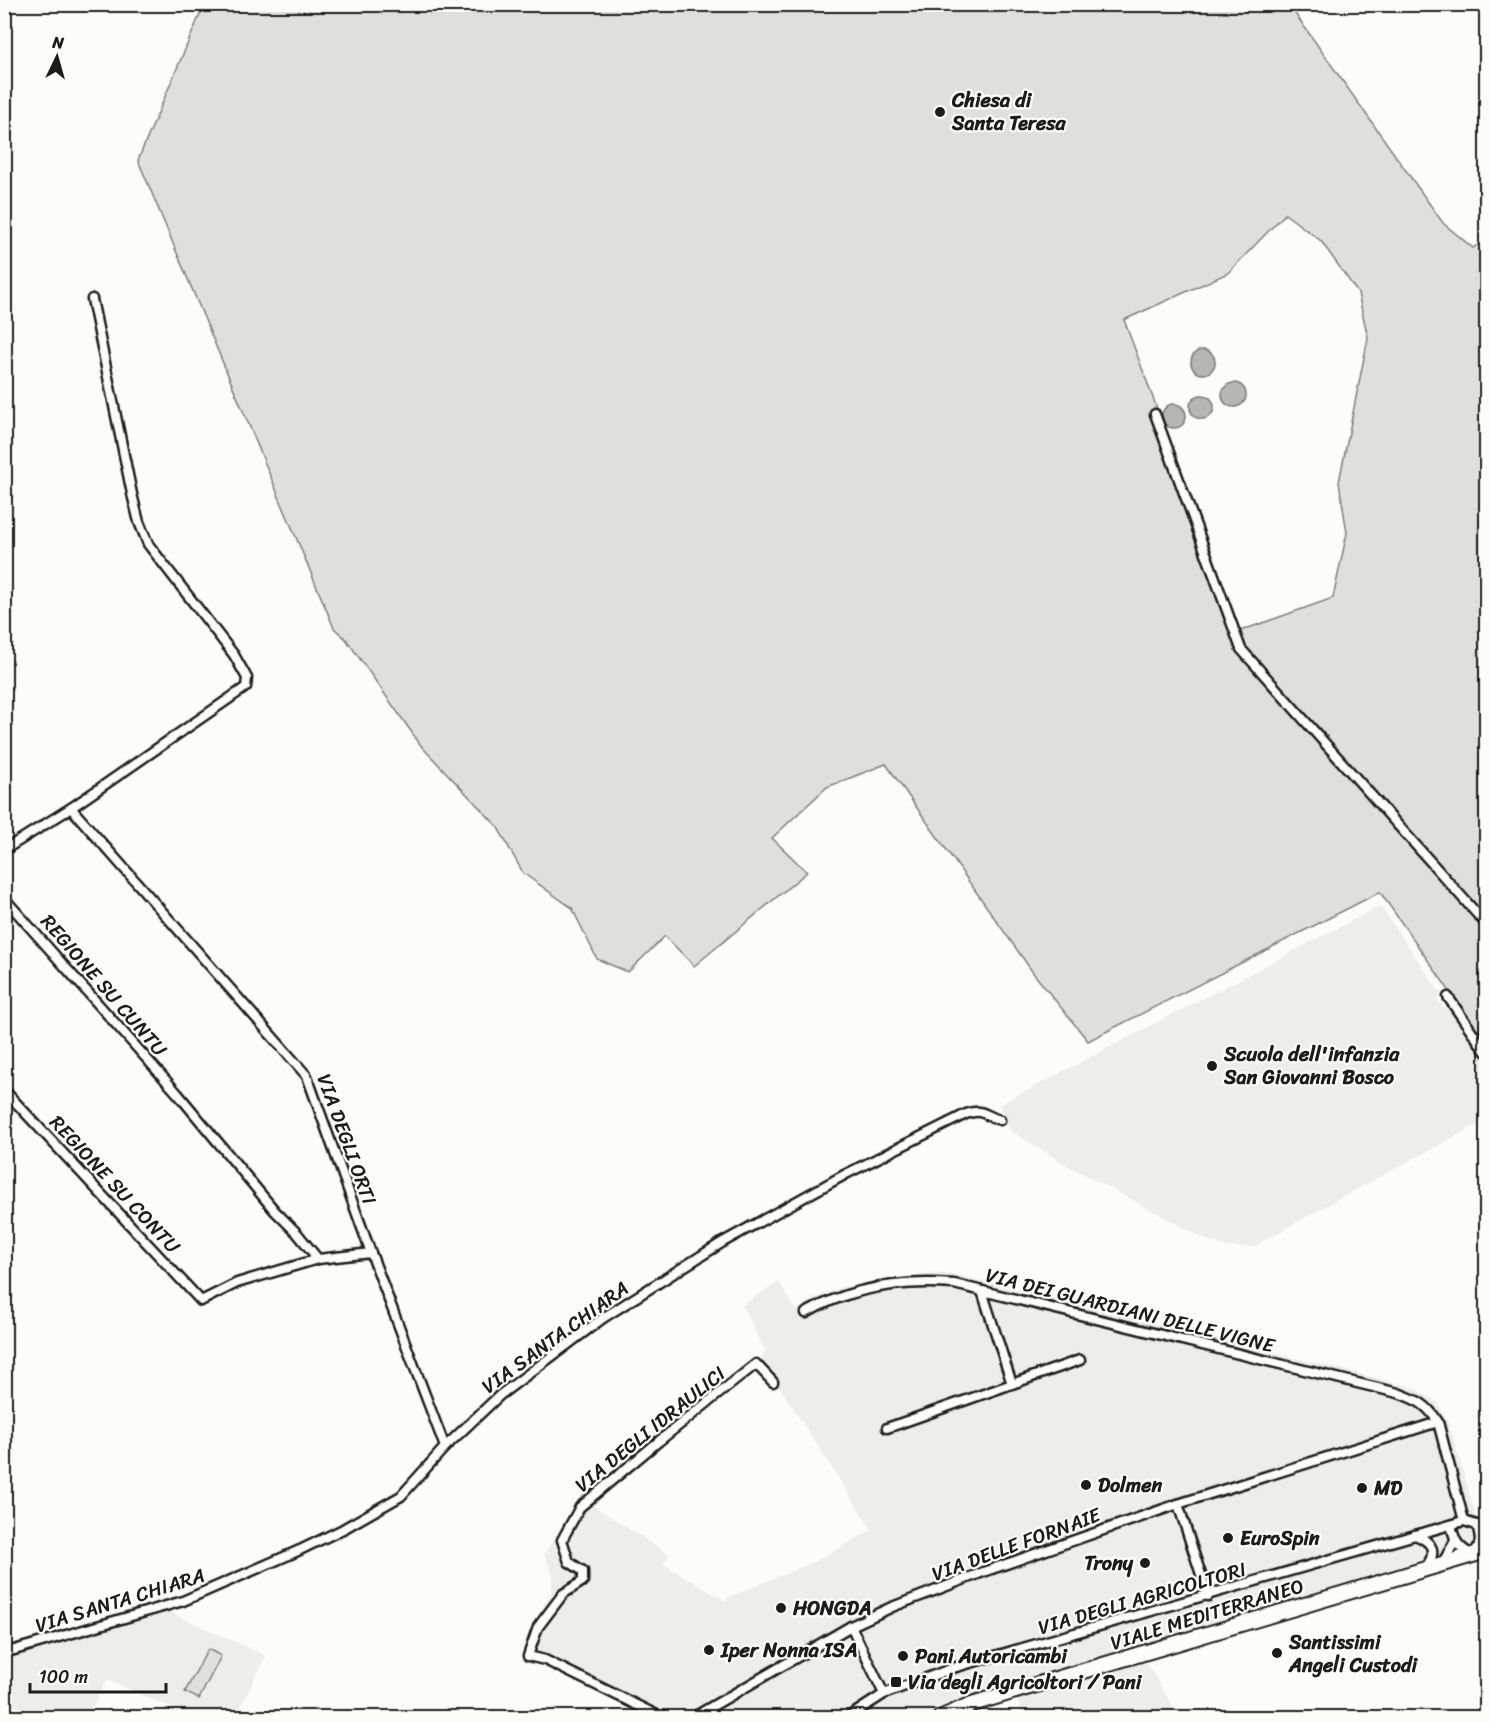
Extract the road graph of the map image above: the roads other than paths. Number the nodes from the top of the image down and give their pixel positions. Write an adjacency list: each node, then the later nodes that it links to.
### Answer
1 (92, 299): 3 (street)
2 (1155, 414): 6 (street)
3 (71, 808): 4 (street); 11 (street, VIA DEGLI ORTI)
4 (4, 850)
5 (4, 898): 12 (street, REGIONE SU CUNTU)
6 (1486, 924)
7 (1448, 997): 8 (street)
8 (1486, 1052)
9 (4, 1090): 12 (street, REGIONE SU CONTU)
10 (1000, 1120): 20 (street, VIA SANTA CHIARA)
11 (371, 1253): 12 (street); 20 (street, VIA DEGLI ORTI)
12 (318, 1259)
13 (982, 1291): 14 (street, VIA DEI GUARDIANI DELLE VIGNE); 17 (street); 18 (street, VIA DEI GUARDIANI DELLE VIGNE)
14 (806, 1313)
15 (1080, 1360): 17 (street)
16 (773, 1382): 37 (street, VIA DEGLI IDRAULICI)
17 (1012, 1384): 19 (street)
18 (1438, 1422): 21 (street, VIA DELLE FORNAIE); 22 (street)
19 (887, 1428)
20 (445, 1447): 33 (street, VIA SANTA CHIARA)
21 (1179, 1504): 31 (street); 32 (street, VIA DELLE FORNAIE)
22 (1464, 1521): 23 (street, VIA DEGLI AGRICOLTORI); 24 (street)
23 (1451, 1525): 25 (street, VIA DEGLI AGRICOLTORI); 26 (street)
24 (1482, 1527): 28 (street)
25 (1414, 1535): 30 (street); 31 (street, VIA DEGLI AGRICOLTORI)
26 (1455, 1541): 28 (street); 29 (street)
27 (1486, 1551): 28 (main road, VIALE MEDITERRANEO)
28 (1472, 1555): 29 (main road, VIALE MEDITERRANEO)
29 (1442, 1564): 30 (main road, VIALE MEDITERRANEO)
30 (1424, 1569): 40 (main road, VIALE MEDITERRANEO)
31 (1208, 1596): 34 (street, VIA DEGLI AGRICOLTORI)
32 (851, 1626): 34 (street); 38 (street, VIA DELLE FORNAIE)
33 (4, 1653)
34 (884, 1694): 39 (street, VIA DEGLI AGRICOLTORI)
35 (4, 1712): 36 (street)
36 (15, 1718)
37 (663, 1718)
38 (692, 1718)
39 (846, 1718)
40 (940, 1718)

